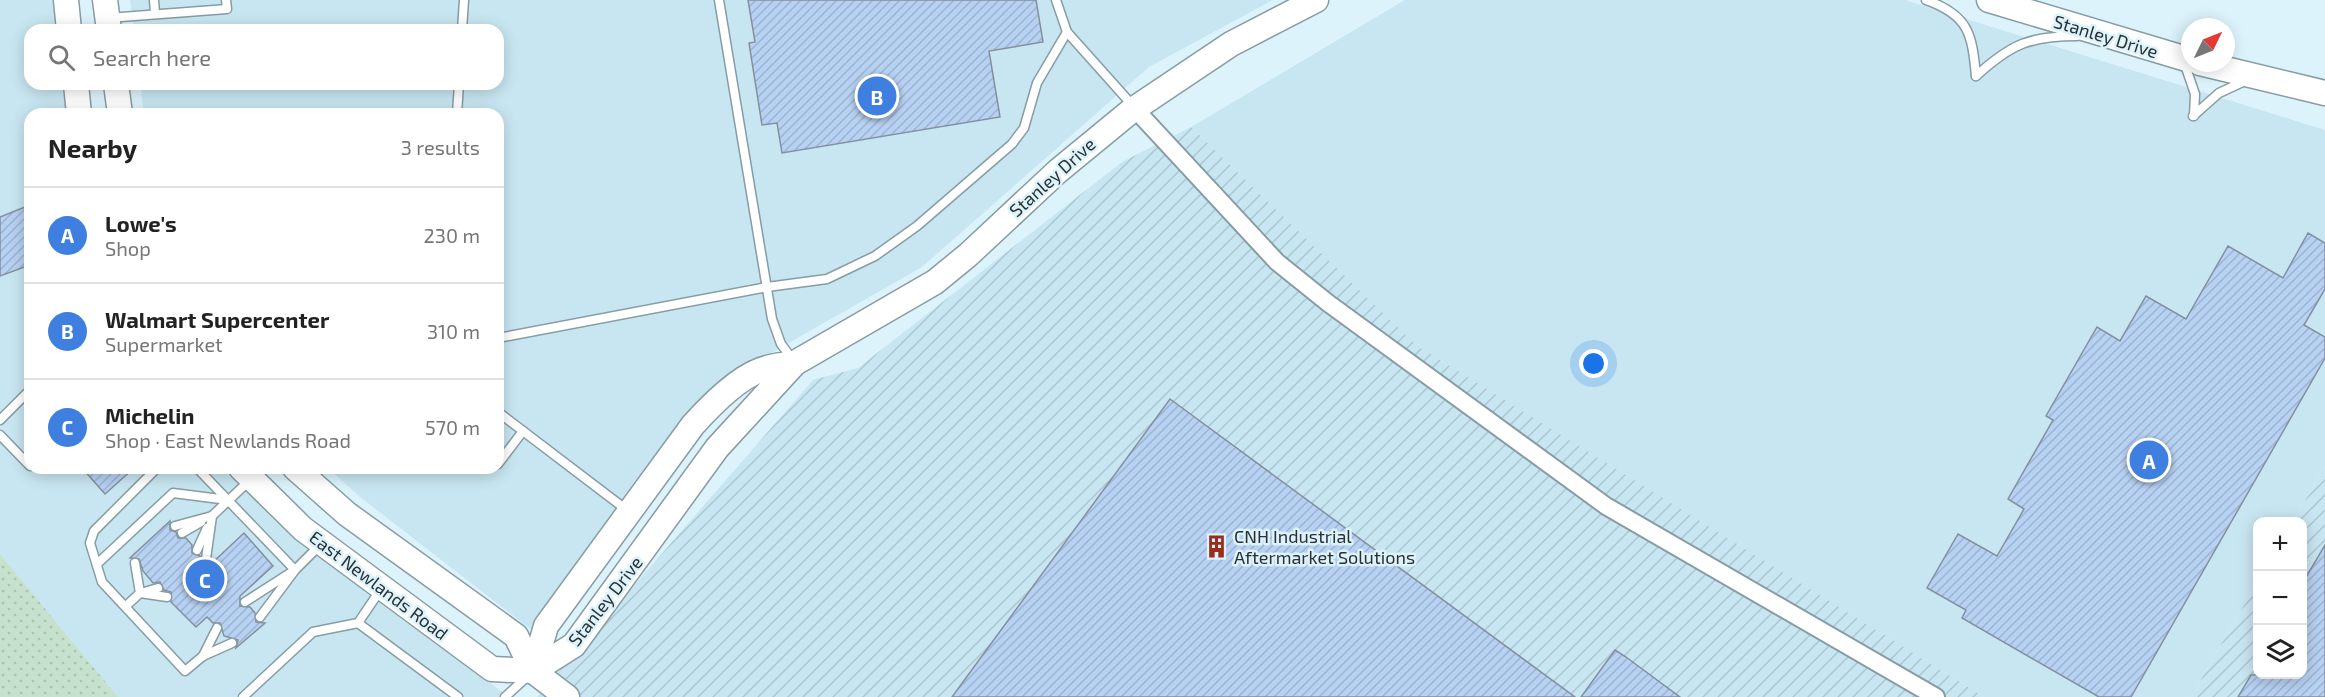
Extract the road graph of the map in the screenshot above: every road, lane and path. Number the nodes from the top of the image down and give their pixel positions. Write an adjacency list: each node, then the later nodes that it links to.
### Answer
1 (66, 0): 12 (street)
2 (154, 0): 10 (lane)
3 (464, 0): 13 (lane)
4 (719, 0): 28 (lane)
5 (1056, 0): 14 (lane)
6 (1316, 0): 27 (street, Stanley Drive)
7 (1926, 0): 15 (lane)
8 (1989, 0): 15 (street, Stanley Drive)
9 (227, 4): 10 (lane)
10 (155, 13): 11 (lane)
11 (107, 16)
12 (68, 24)
13 (462, 24)
14 (1067, 32): 27 (lane); 28 (lane)
15 (2102, 36): 16 (street, Stanley Drive)
16 (2181, 58)
17 (2235, 71): 19 (street, Stanley Drive)
18 (2192, 72): 19 (lane)
19 (2255, 76): 23 (street, Stanley Drive)
20 (77, 90): 24 (street)
21 (117, 90): 25 (street)
22 (459, 90): 26 (lane)
23 (2325, 93)
24 (78, 108)
25 (119, 108)
26 (457, 108)
27 (1135, 109): 30 (street, Stanley Drive); 71 (street)
28 (767, 287): 29 (lane); 30 (lane)
29 (504, 337)
30 (795, 363): 44 (street, Stanley Drive); 66 (street, Stanley Drive)
31 (24, 396): 33 (lane)
32 (504, 417): 34 (lane)
33 (0, 420)
34 (523, 431): 36 (lane); 44 (lane)
35 (0, 435): 37 (lane)
36 (504, 456)
37 (24, 460)
38 (152, 474): 52 (lane)
39 (203, 474): 43 (lane)
40 (245, 474): 43 (lane)
41 (247, 474): 48 (street, East Newlands Road)
42 (303, 474): 66 (street, East Newlands Road)
43 (228, 500): 45 (lane); 52 (lane); 54 (lane)
44 (628, 511): 66 (street, Stanley Drive)
45 (212, 516): 46 (lane); 47 (lane); 49 (lane); 50 (lane)
46 (175, 526)
47 (182, 533)
48 (321, 544): 54 (lane); 56 (street, East Newlands Road)
49 (197, 550)
50 (206, 559)
51 (135, 563): 57 (lane)
52 (97, 564): 60 (lane)
53 (142, 570): 57 (lane)
54 (295, 570): 59 (lane); 61 (lane)
55 (158, 588): 57 (lane)
56 (382, 589): 62 (lane); 66 (street, East Newlands Road)
57 (140, 593): 58 (lane); 60 (lane)
58 (167, 597)
59 (245, 602)
60 (126, 606): 65 (lane)
61 (260, 617)
62 (358, 623): 67 (lane); 68 (lane)
63 (217, 628): 65 (lane)
64 (232, 643): 65 (lane)
65 (203, 656)
66 (532, 671): 69 (lane); 70 (street, East Newlands Road)
67 (243, 697)
68 (458, 697)
69 (505, 697)
70 (567, 697)
71 (1936, 697)

